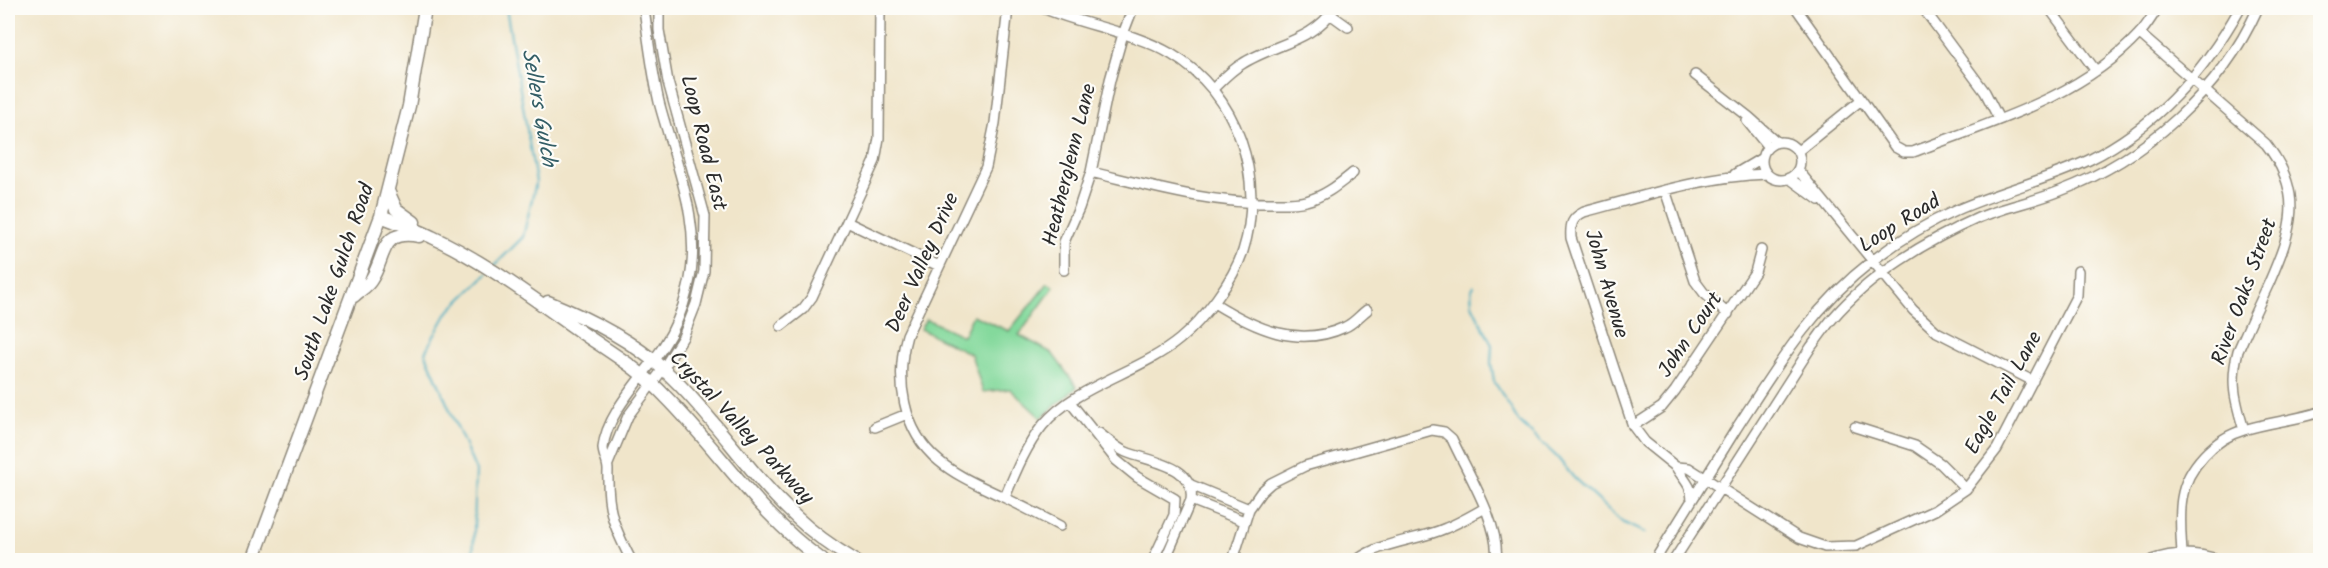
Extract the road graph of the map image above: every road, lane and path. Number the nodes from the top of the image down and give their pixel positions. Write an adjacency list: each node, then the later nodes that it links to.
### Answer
1 (425, 8): 37 (main road, South Lake Gulch Road)
2 (644, 8): 55 (street, Loop Road East)
3 (659, 8): 56 (street, Loop Road East)
4 (880, 8): 41 (street)
5 (1008, 8): 45 (street, Deer Valley Drive)
6 (1043, 8): 16 (street)
7 (1133, 8): 16 (street, Heatherglenn Lane)
8 (1796, 8): 23 (street)
9 (1923, 8): 25 (street)
10 (2049, 8): 18 (street)
11 (2158, 8): 17 (street)
12 (2240, 8): 20 (street, Loop Road)
13 (2258, 8): 22 (street, Loop Road)
14 (1332, 11): 15 (street); 21 (street)
15 (1348, 27)
16 (1122, 34): 21 (street); 31 (street, Heatherglenn Lane)
17 (2140, 34): 18 (street); 20 (street, River Oaks Street)
18 (2096, 71): 25 (street)
19 (1695, 75): 24 (street)
20 (2192, 79): 22 (street, River Oaks Street); 44 (street, Loop Road)
21 (1214, 89): 38 (street)
22 (2206, 89): 48 (street, Loop Road); 66 (street, River Oaks Street)
23 (1861, 100): 25 (street); 28 (street)
24 (1737, 107): 26 (street); 27 (street)
25 (1998, 119)
26 (1777, 142): 27 (street); 28 (street)
27 (1768, 147): 29 (street)
28 (1798, 151): 30 (street)
29 (1762, 158): 33 (street); 34 (street, John Avenue)
30 (1798, 170): 35 (street); 39 (street)
31 (1091, 172): 38 (street); 46 (street, Heatherglenn Lane)
32 (1353, 173): 38 (street)
33 (1767, 174): 34 (street, John Avenue); 35 (street)
34 (1733, 175): 36 (street, John Avenue)
35 (1789, 178): 39 (street)
36 (1665, 190): 53 (street); 63 (street, John Avenue)
37 (388, 191): 40 (main road, South Lake Gulch Road); 42 (main road)
38 (1250, 203): 51 (street)
39 (1826, 204): 44 (street)
40 (381, 216): 42 (main road, Crystal Valley Parkway); 50 (main road, South Lake Gulch Road)
41 (847, 222): 45 (street); 54 (street)
42 (433, 237): 49 (main road, Crystal Valley Parkway); 50 (main road)
43 (1761, 250): 53 (street, John Court)
44 (1873, 260): 48 (street); 68 (street, Loop Road)
45 (939, 266): 61 (street, Deer Valley Drive)
46 (1065, 270)
47 (2078, 271): 58 (street, Eagle Tail Lane)
48 (1884, 274): 58 (street); 70 (street, Loop Road)
49 (530, 295): 55 (main road, Crystal Valley Parkway); 57 (main road, Crystal Valley Parkway)
50 (353, 297): 80 (main road, South Lake Gulch Road)
51 (1214, 303): 52 (street); 59 (street)
52 (1367, 310)
53 (1728, 314): 63 (street, John Court)
54 (781, 326)
55 (653, 361): 56 (main road, Crystal Valley Parkway); 57 (street, Loop Road East)
56 (663, 369): 57 (street, Loop Road East); 83 (main road, Crystal Valley Parkway)
57 (648, 379): 81 (street); 82 (main road, Crystal Valley Parkway)
58 (2033, 381): 71 (street, Eagle Tail Lane)
59 (1070, 402): 62 (street); 72 (street)
60 (2320, 412): 66 (street)
61 (907, 414): 64 (street); 72 (street, Deer Valley Drive)
62 (1088, 424): 69 (street); 84 (street)
63 (1633, 426): 67 (street, John Avenue)
64 (875, 427)
65 (1856, 427): 71 (street)
66 (2244, 430): 79 (street)
67 (1677, 467): 68 (street, John Avenue); 73 (street, John Avenue)
68 (1706, 478): 70 (street, Eagle Tail Lane); 73 (street, Loop Road)
69 (1191, 485): 74 (street); 76 (street)
70 (1720, 488): 71 (street, Eagle Tail Lane); 90 (street, Loop Road)
71 (1966, 489)
72 (1005, 497): 78 (street, Deer Valley Drive)
73 (1692, 500): 89 (street, Loop Road)
74 (1191, 501): 77 (street); 85 (street)
75 (1485, 508): 76 (street); 87 (street); 88 (street)
76 (1249, 509): 77 (street)
77 (1244, 521): 86 (street)
78 (1060, 526)
79 (2182, 554): 91 (street); 92 (street)
80 (253, 561)
81 (631, 561)
82 (822, 561)
83 (854, 561)
84 (1153, 561)
85 (1165, 561)
86 (1233, 561)
87 (1357, 561)
88 (1496, 561)
89 (1655, 561)
90 (1674, 561)
91 (2152, 561)
92 (2219, 561)

